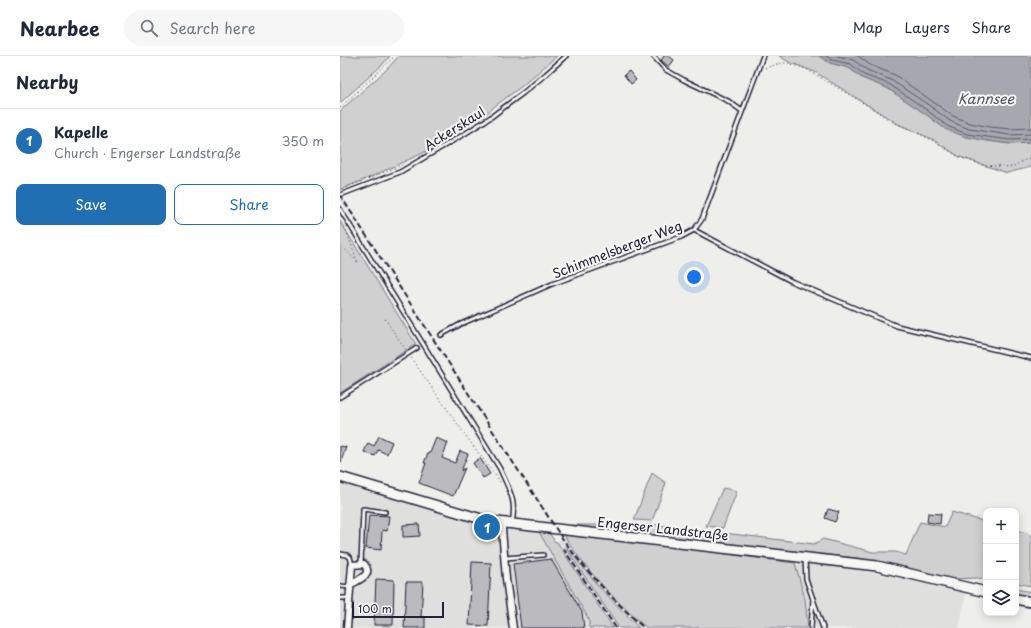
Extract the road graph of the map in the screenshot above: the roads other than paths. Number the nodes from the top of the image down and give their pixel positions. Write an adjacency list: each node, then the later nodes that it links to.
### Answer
1 (566, 56): 5 (lane, Ackerskaul)
2 (653, 56): 4 (lane)
3 (763, 56): 4 (lane, Schimmelsberger Weg)
4 (742, 111): 7 (lane, Schimmelsberger Weg)
5 (340, 195)
6 (340, 209): 14 (lane)
7 (694, 230): 8 (lane, Schimmelsberger Weg); 10 (lane)
8 (441, 335)
9 (417, 348): 11 (lane)
10 (1031, 358)
11 (340, 396)
12 (340, 477): 14 (main road, Engerser Landstraße)
13 (385, 512): 19 (lane)
14 (508, 524): 17 (main road, Engerser Landstraße); 18 (street)
15 (340, 554): 20 (lane)
16 (543, 555): 18 (lane)
17 (805, 557): 23 (main road, Engerser Landstraße); 26 (lane)
18 (505, 558): 30 (street)
19 (360, 564): 20 (street); 22 (street)
20 (352, 565): 22 (street)
21 (340, 586): 22 (lane)
22 (350, 586): 25 (street)
23 (983, 591)
24 (340, 598): 25 (lane)
25 (349, 598): 29 (street)
26 (813, 598): 31 (lane); 32 (lane)
27 (1019, 600): 28 (main road)
28 (1031, 602)
29 (347, 628)
30 (513, 628)
31 (811, 628)
32 (823, 628)

